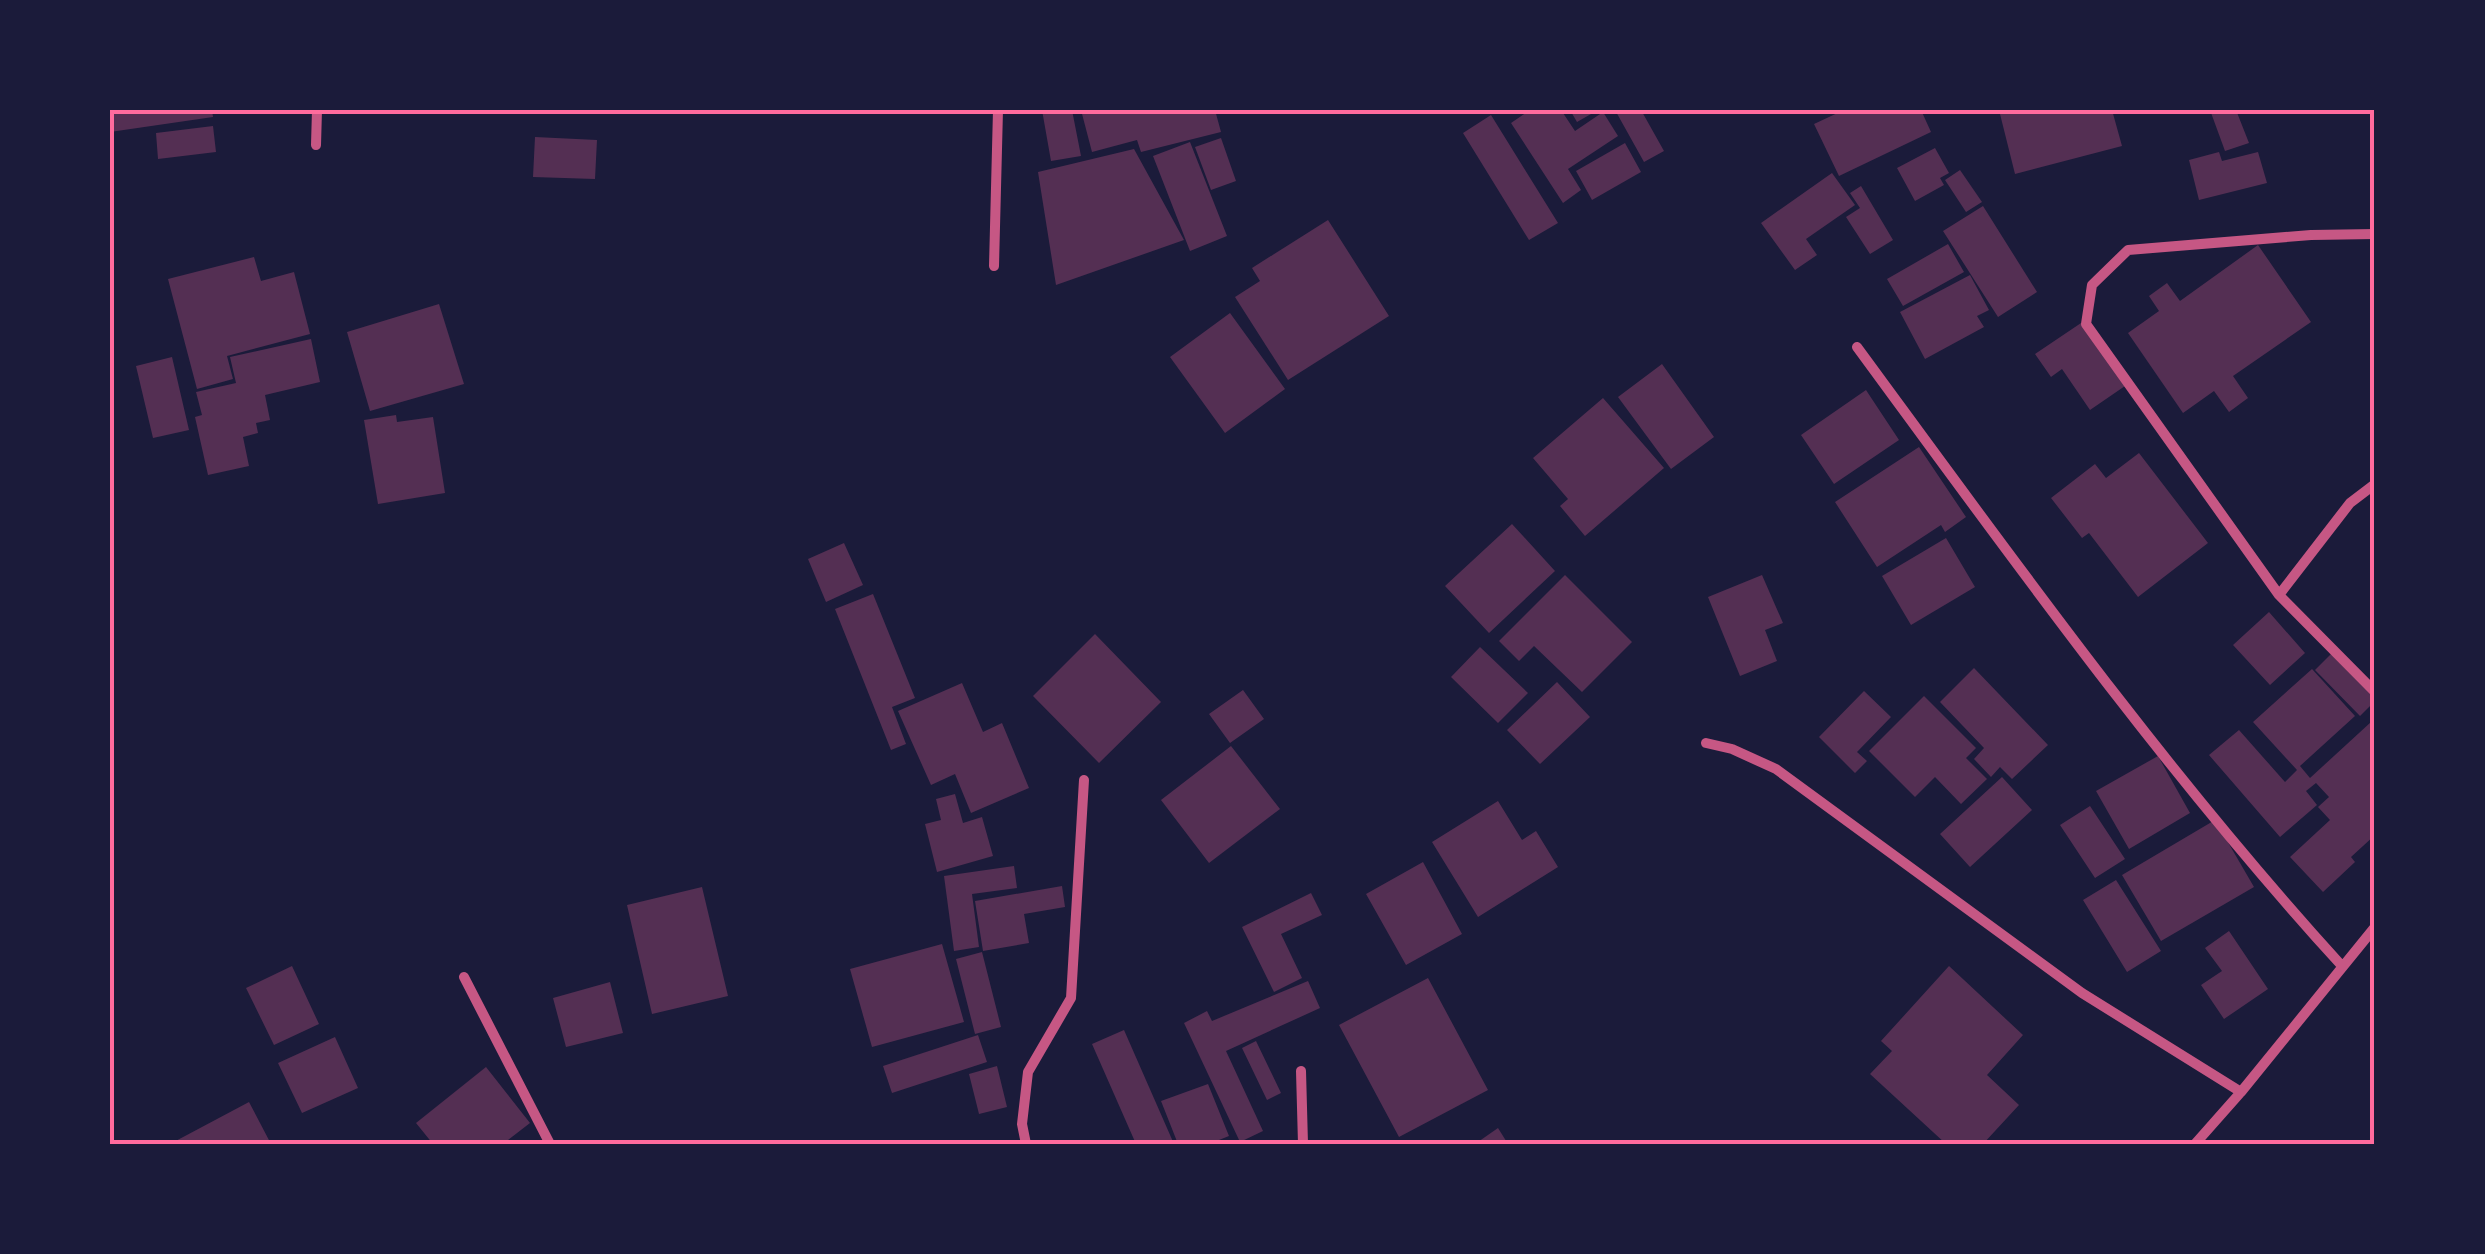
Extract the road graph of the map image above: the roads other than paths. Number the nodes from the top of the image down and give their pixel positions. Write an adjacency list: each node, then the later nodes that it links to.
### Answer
1 (317, 110): 3 (street)
2 (998, 110): 5 (street)
3 (316, 145)
4 (2375, 234): 8 (street)
5 (994, 266)
6 (1857, 347): 13 (street)
7 (2375, 484): 8 (street)
8 (2278, 595): 9 (street)
9 (2375, 692)
10 (1706, 743): 16 (street)
11 (1084, 780): 18 (street)
12 (2375, 927): 13 (street)
13 (2342, 966): 16 (street)
14 (464, 977): 17 (street)
15 (1301, 1071): 19 (street)
16 (2242, 1092): 20 (street)
17 (550, 1144)
18 (1026, 1144)
19 (1303, 1144)
20 (2195, 1144)

